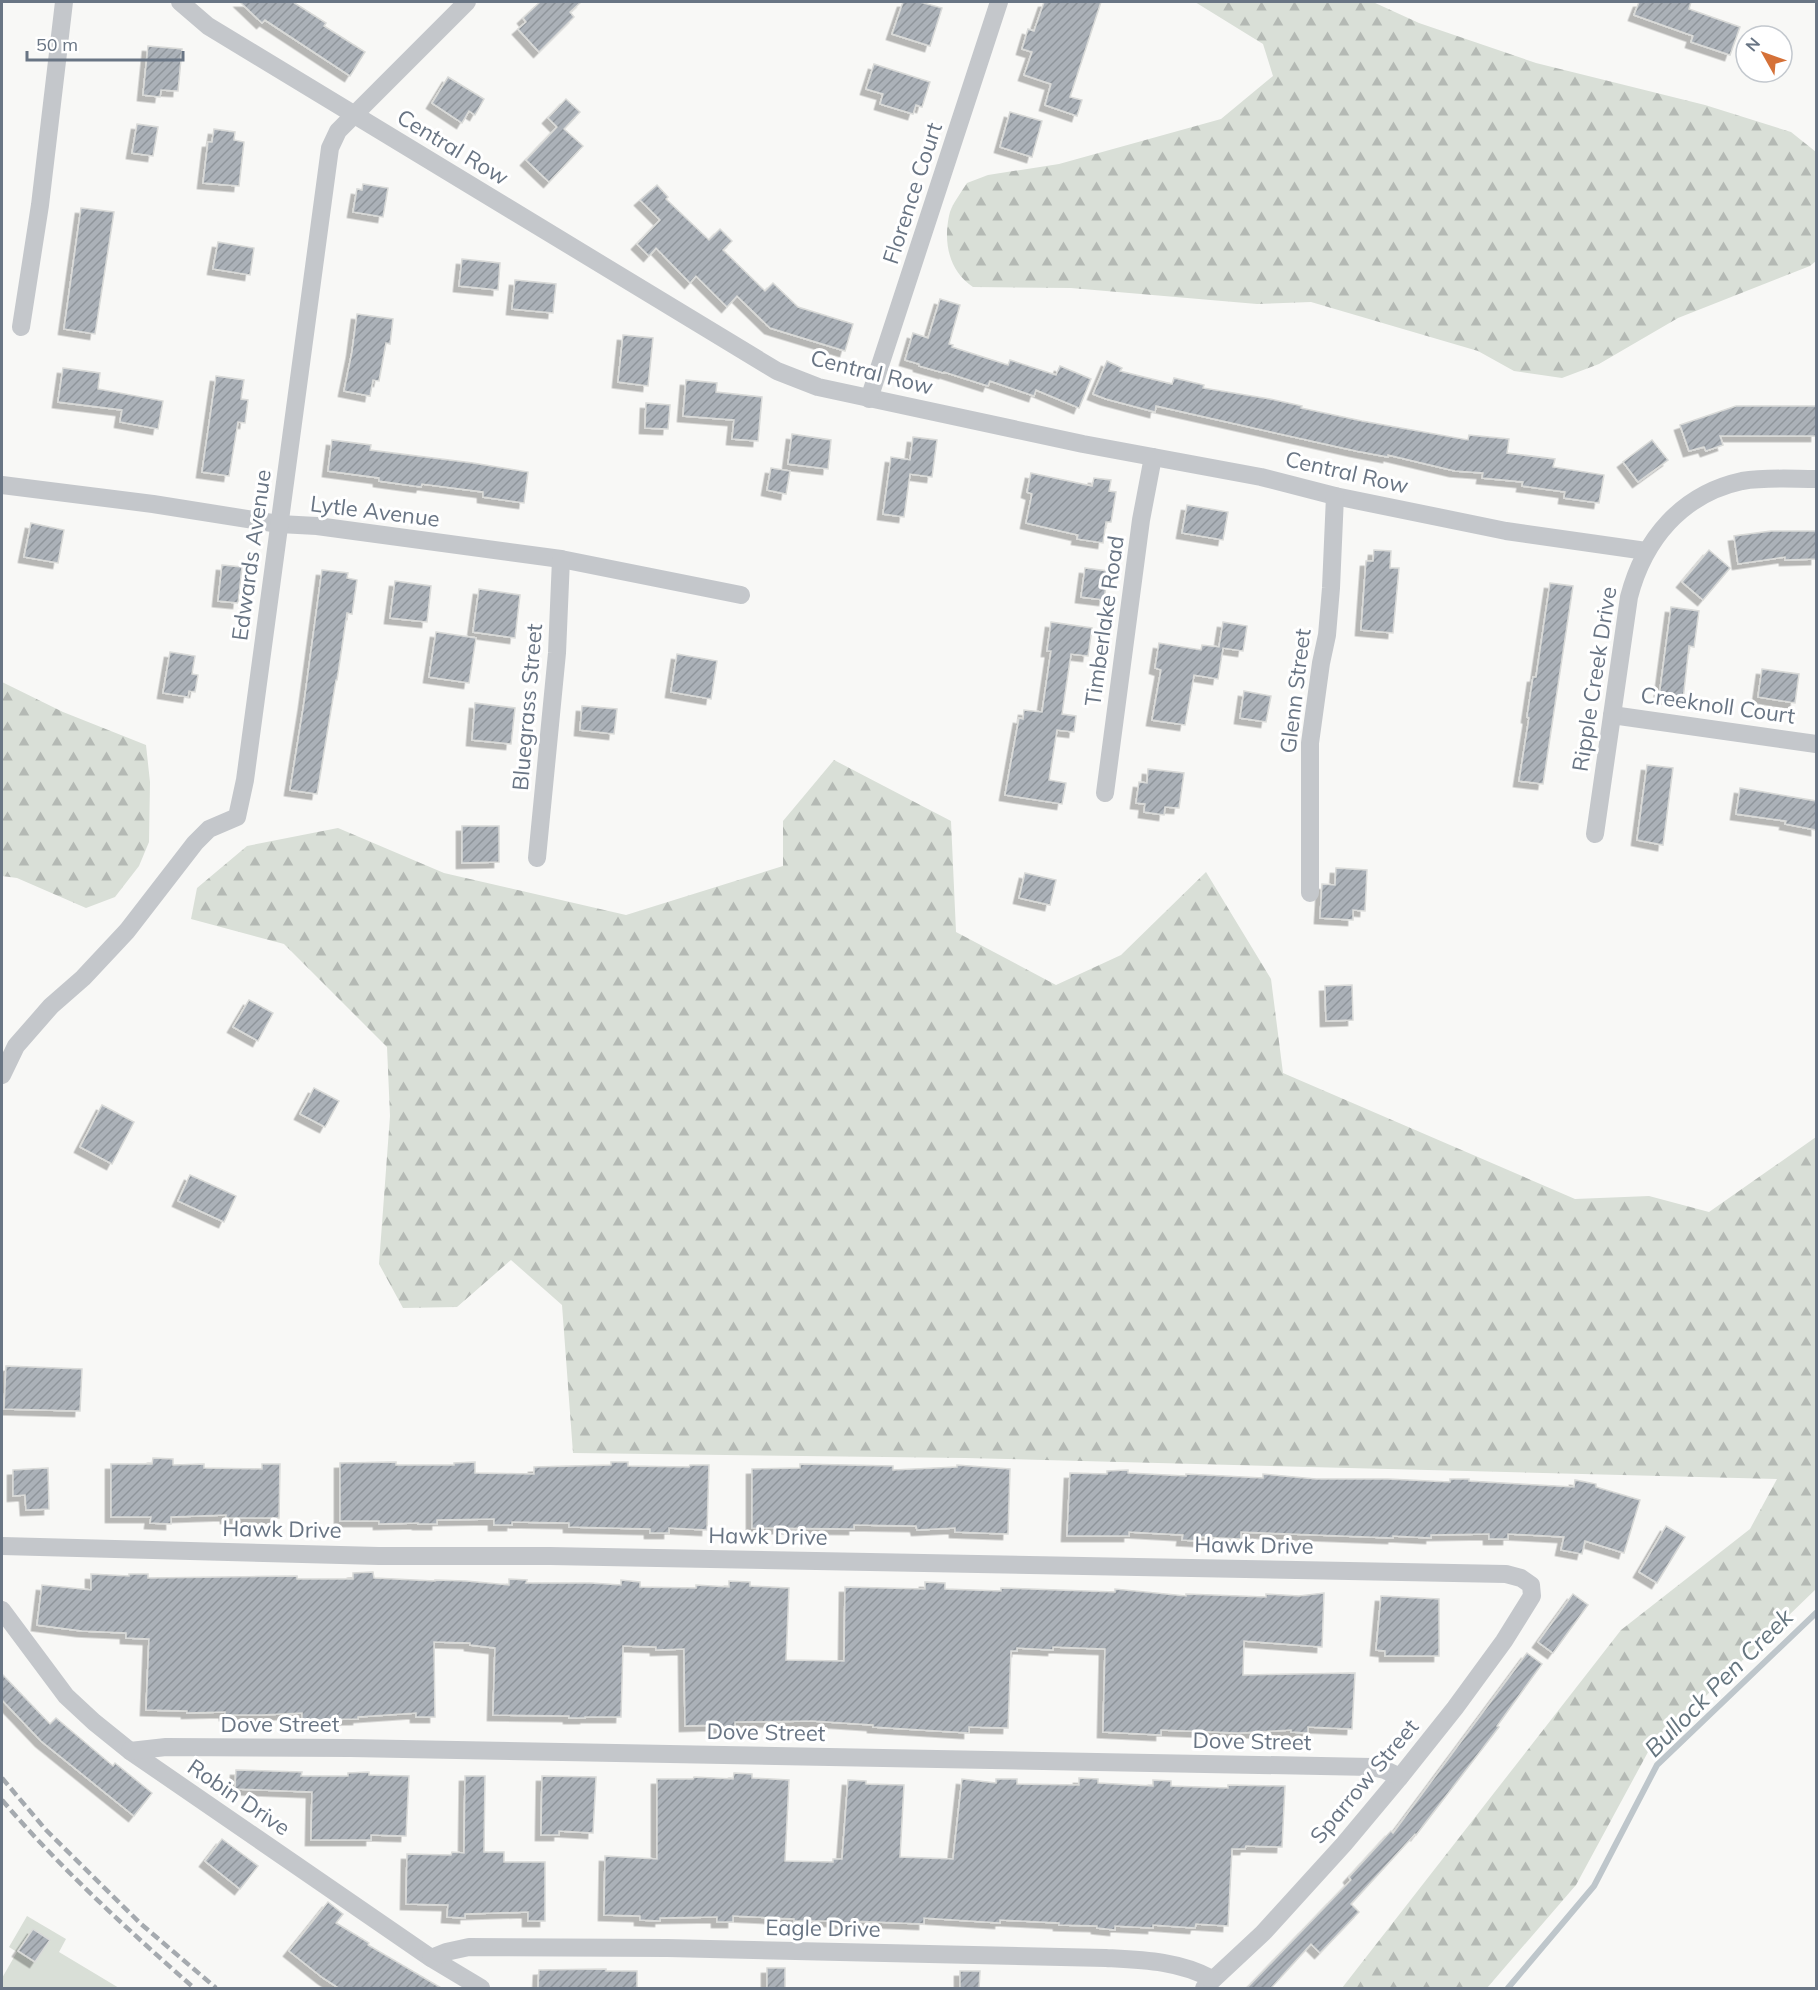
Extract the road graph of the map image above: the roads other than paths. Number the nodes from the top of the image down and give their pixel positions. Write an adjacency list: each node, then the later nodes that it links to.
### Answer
1 (64, 2): 6 (street)
2 (180, 2): 5 (street, Central Row)
3 (467, 2): 5 (street, Edwards Avenue)
4 (999, 2): 7 (street, Florence Court)
5 (354, 116): 7 (street, Central Row); 12 (street, Edwards Avenue)
6 (21, 327)
7 (869, 399): 8 (street, Central Row)
8 (1153, 456): 11 (street, Central Row); 18 (street, Timberlake Road)
9 (1816, 479): 13 (street, Ripple Creek Drive)
10 (2, 485): 12 (street, Lytle Avenue)
11 (1335, 496): 13 (street, Central Row); 21 (street, Glenn Street)
12 (279, 524): 14 (street, Lytle Avenue); 22 (street, Edwards Avenue)
13 (1646, 551): 16 (street, Ripple Creek Drive)
14 (561, 559): 15 (street, Lytle Avenue); 20 (street, Bluegrass Street)
15 (741, 595)
16 (1612, 715): 17 (street, Creeknoll Court); 19 (street, Ripple Creek Drive)
17 (1816, 744)
18 (1105, 793)
19 (1595, 834)
20 (537, 858)
21 (1310, 893)
22 (2, 1075)
23 (2, 1546): 24 (street, Hawk Drive)
24 (1531, 1585): 27 (street, Sparrow Street)
25 (2, 1610): 26 (street, Robin Drive)
26 (130, 1751): 27 (street, Dove Street); 28 (street, Robin Drive)
27 (1400, 1777): 29 (street, Sparrow Street)
28 (431, 1958): 29 (street, Eagle Drive); 30 (street, Robin Drive)
29 (1208, 1984)
30 (481, 1989)

